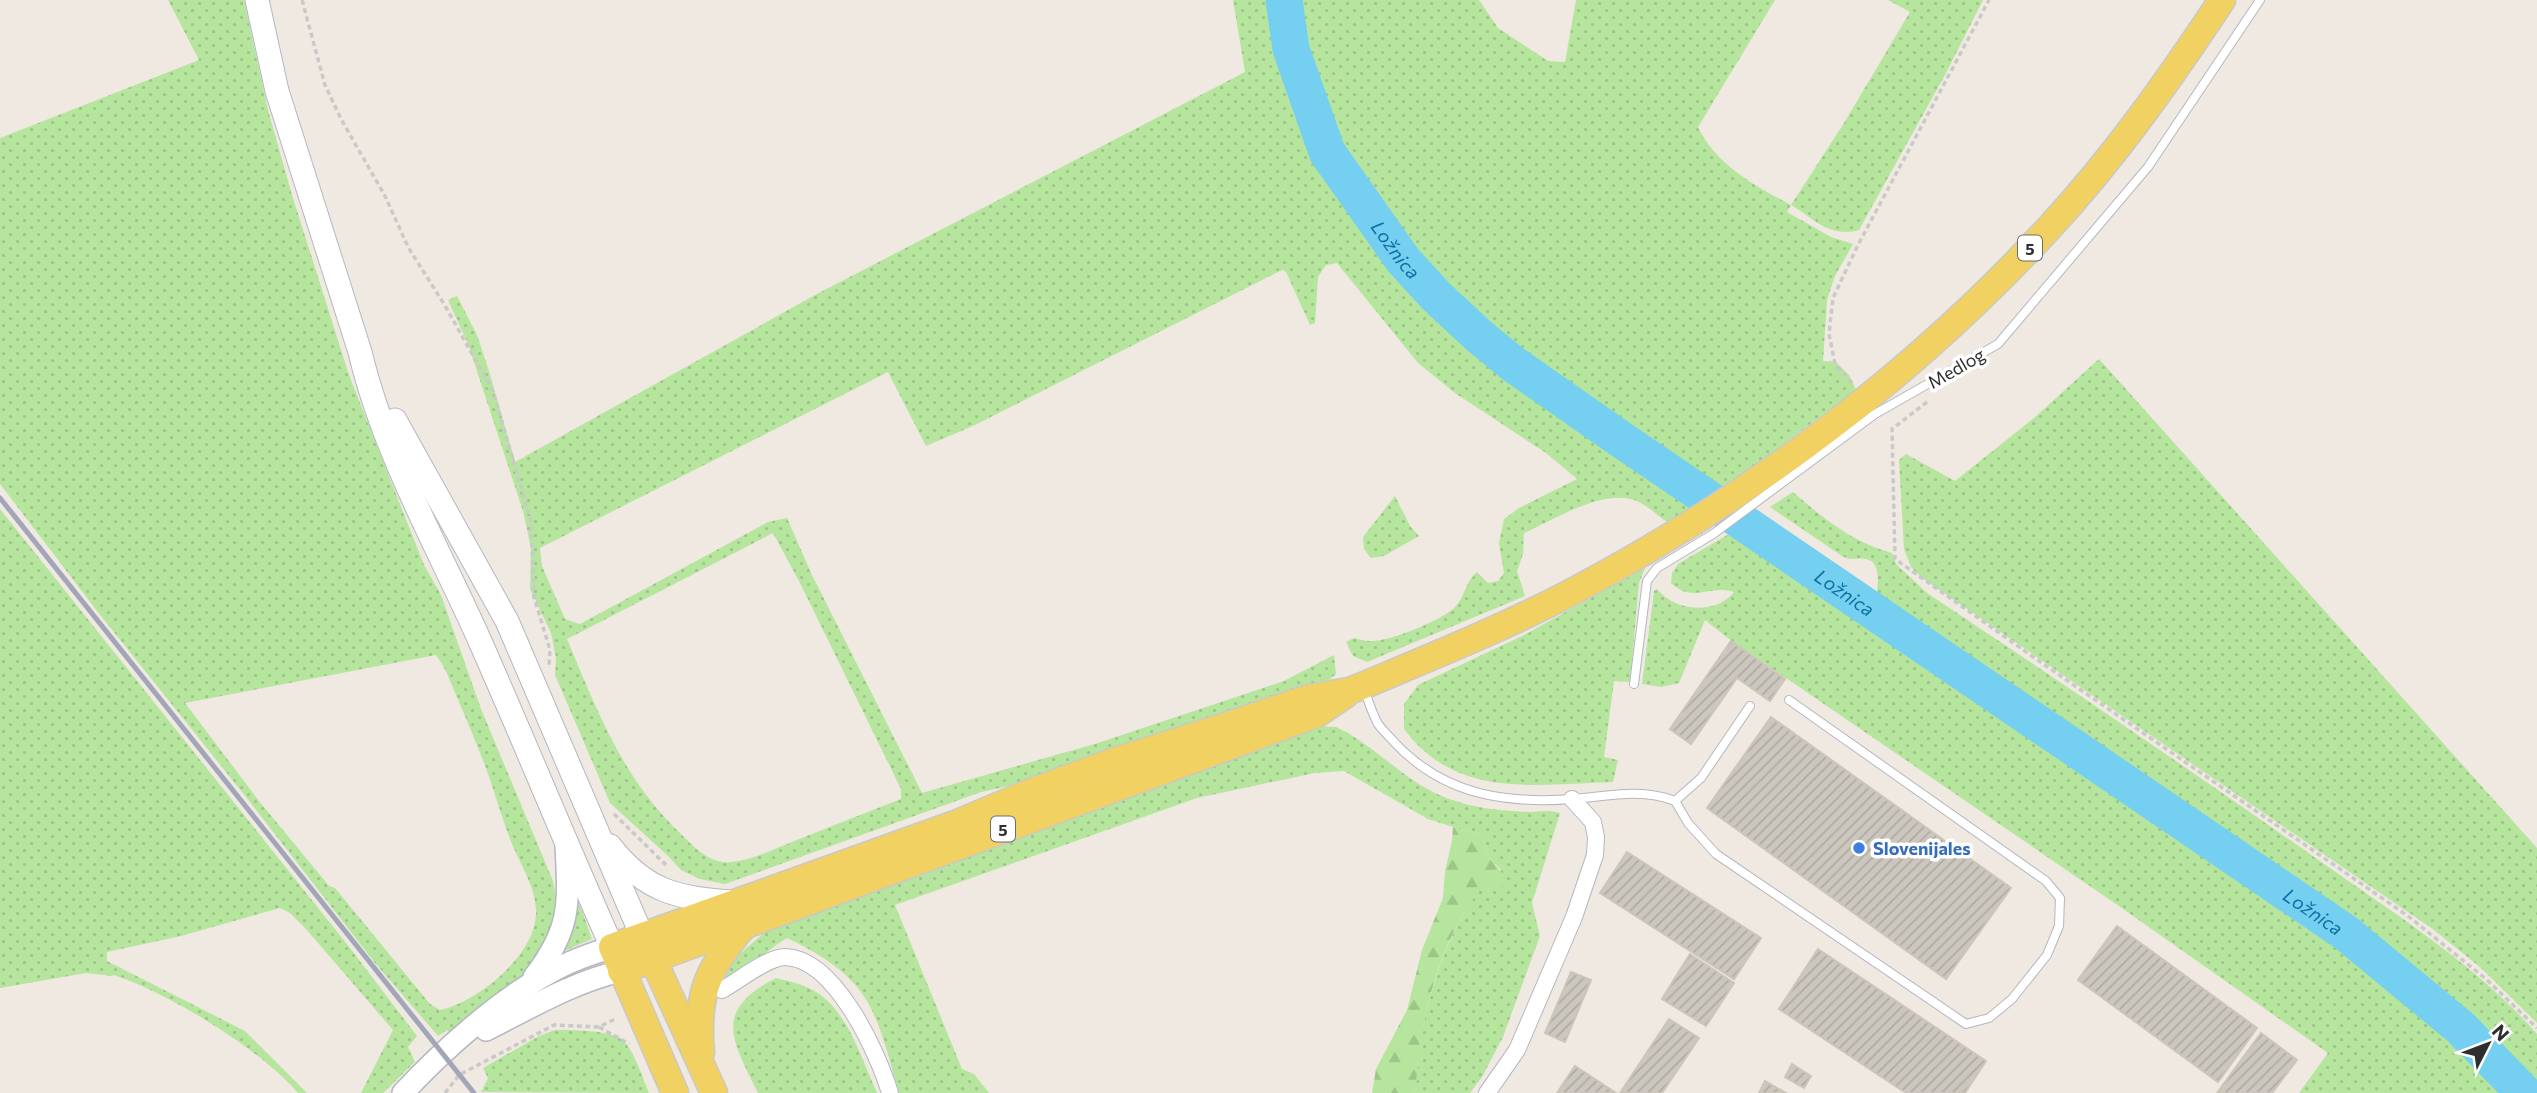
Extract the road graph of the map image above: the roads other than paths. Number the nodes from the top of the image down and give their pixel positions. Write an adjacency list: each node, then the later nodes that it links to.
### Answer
1 (257, 0): 4 (main road)
2 (2222, 0): 6 (main road, 5)
3 (2260, 0): 5 (lane, Medlog)
4 (360, 352): 11 (main road); 12 (main road)
5 (1634, 684)
6 (1356, 689): 9 (lane); 13 (main road, 5)
7 (1789, 700): 10 (lane)
8 (1750, 706): 10 (lane)
9 (1572, 799): 10 (lane); 24 (street)
10 (1675, 801)
11 (598, 831): 13 (main road); 14 (main road)
12 (566, 844): 15 (main road); 16 (street)
13 (741, 913): 14 (main road, 5); 19 (main road)
14 (647, 947): 15 (main road); 19 (main road)
15 (616, 959): 16 (street); 18 (street); 21 (main road)
16 (527, 987): 18 (street)
17 (723, 990): 23 (street)
18 (450, 1049): 20 (street)
19 (702, 1068): 22 (main road)
20 (403, 1093)
21 (675, 1093)
22 (714, 1093)
23 (890, 1093)
24 (1487, 1093)

